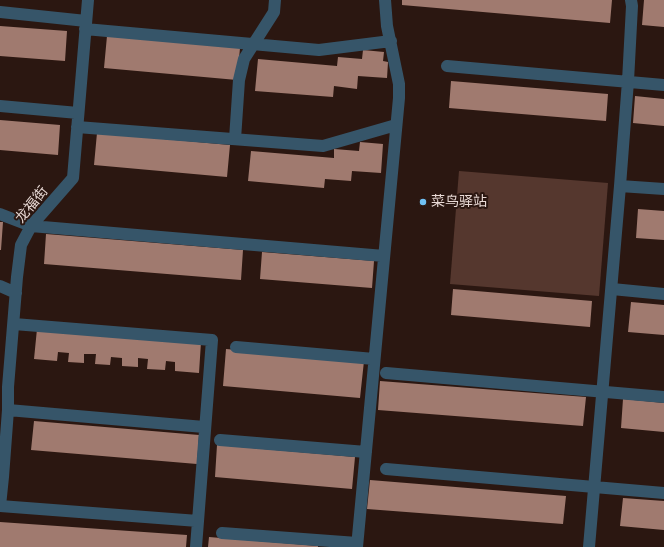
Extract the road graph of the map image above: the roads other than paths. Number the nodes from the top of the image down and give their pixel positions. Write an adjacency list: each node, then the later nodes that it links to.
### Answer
1 (88, 0): 6 (street, 龙福街)
2 (275, 0): 8 (street)
3 (385, 0): 7 (street)
4 (631, 0): 10 (street)
5 (0, 12): 6 (street)
6 (86, 25): 8 (street); 13 (street, 龙福街)
7 (390, 41): 8 (street); 14 (street)
8 (254, 44): 16 (street)
9 (447, 66): 10 (street)
10 (628, 82): 11 (street); 17 (street)
11 (664, 85)
12 (0, 106): 13 (street)
13 (78, 113): 15 (street, 龙福街)
14 (396, 125): 16 (street); 21 (street)
15 (78, 127): 16 (street); 20 (street, 龙福街)
16 (235, 139)
17 (620, 186): 18 (street); 23 (street)
18 (664, 189)
19 (0, 214): 20 (street)
20 (31, 226): 21 (street); 24 (street, 龙福街)
21 (384, 256): 28 (street)
22 (0, 286): 24 (street)
23 (612, 289): 25 (street); 31 (street)
24 (16, 293): 26 (street, 龙福街)
25 (664, 294)
26 (14, 324): 30 (street, 龙福街); 34 (street)
27 (236, 347): 28 (street)
28 (374, 359): 36 (street)
29 (386, 373): 31 (street)
30 (4, 387): 33 (street, 龙福街)
31 (603, 391): 32 (street); 39 (street)
32 (664, 397)
33 (8, 410): 34 (street); 38 (street, 龙福街)
34 (204, 427): 42 (street)
35 (220, 440): 36 (street)
36 (366, 452): 44 (street)
37 (386, 468): 39 (street)
38 (1, 477): 41 (street, 龙福街)
39 (594, 487): 40 (street); 46 (street)
40 (664, 493)
41 (0, 506): 42 (street)
42 (198, 521): 45 (street)
43 (222, 533): 44 (street)
44 (357, 545)
45 (196, 547)
46 (589, 547)

